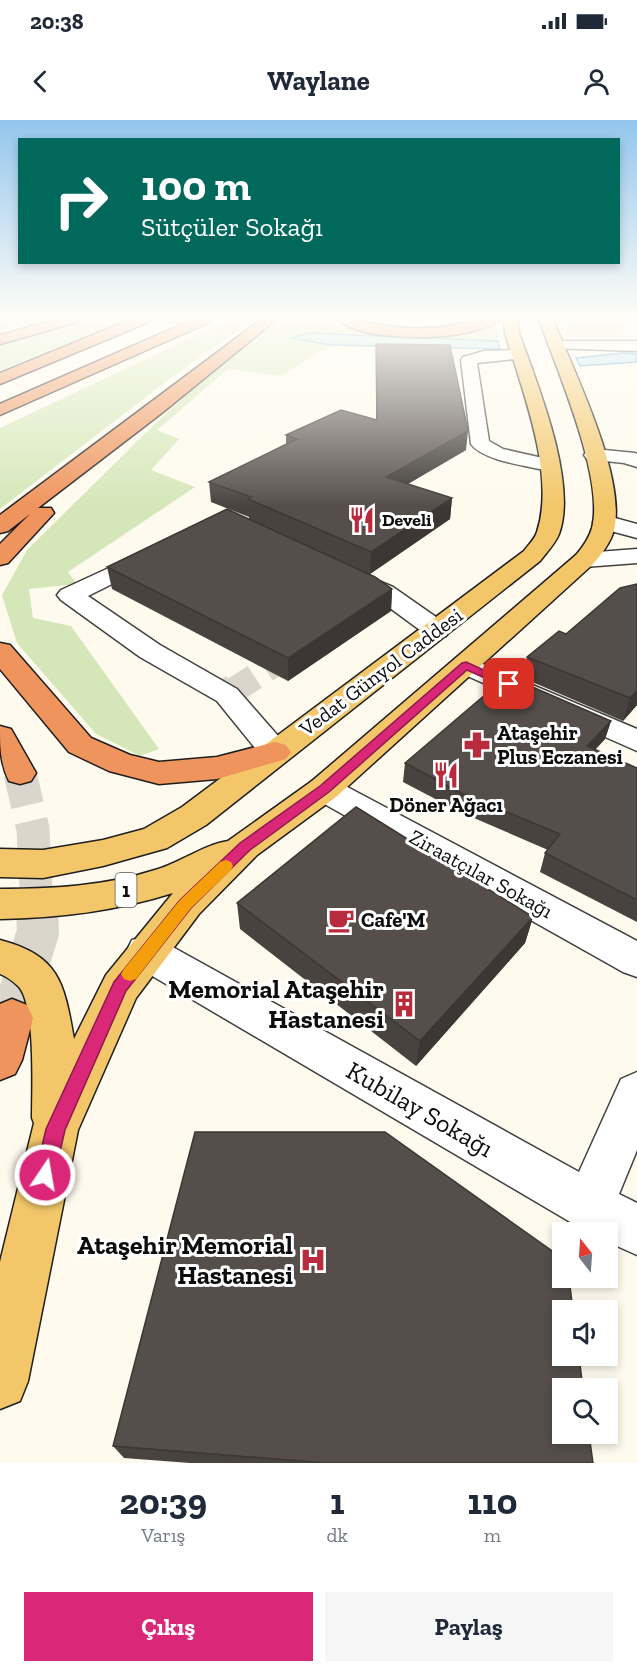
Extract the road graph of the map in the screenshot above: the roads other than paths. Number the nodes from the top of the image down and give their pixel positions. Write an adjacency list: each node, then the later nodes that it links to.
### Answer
1 (64, 382): 7 (highway)
2 (190, 382): 6 (highway)
3 (472, 382): 10 (street)
4 (527, 382): 10 (main road, Vedat Günyol Caddesi)
5 (569, 382): 8 (main road, Vedat Günyol Caddesi)
6 (157, 408): 12 (highway); 16 (highway)
7 (0, 410)
8 (594, 455): 9 (street); 11 (main road, Vedat Günyol Caddesi)
9 (637, 461)
10 (549, 465): 19 (main road, Vedat Günyol Caddesi)
11 (604, 522): 13 (street); 17 (main road, Vedat Günyol Caddesi)
12 (0, 526)
13 (637, 531)
14 (165, 550): 24 (street)
15 (637, 556): 17 (street)
16 (0, 558)
17 (584, 560): 21 (main road, Vedat Günyol Caddesi)
18 (327, 566): 19 (street)
19 (437, 630): 24 (main road, Vedat Günyol Caddesi)
20 (0, 651): 24 (highway)
21 (466, 665): 23 (street); 26 (main road, Vedat Günyol Caddesi)
22 (0, 736): 25 (highway)
23 (637, 741)
24 (275, 752): 28 (main road, Vedat Günyol Caddesi)
25 (20, 773)
26 (324, 789): 27 (main road, Vedat Günyol Caddesi); 32 (street, Ziraatçılar Sokağı)
27 (245, 846): 29 (main road, 1); 30 (main road, Vedat Günyol Caddesi)
28 (0, 863)
29 (0, 904)
30 (146, 952): 36 (main road, Vedat Günyol Caddesi); 37 (street, Kubilay Sokağı)
31 (0, 957): 36 (main road)
32 (637, 960)
33 (12, 1018): 34 (highway)
34 (0, 1060)
35 (637, 1094): 37 (street)
36 (56, 1129): 39 (main road, Vedat Günyol Caddesi)
37 (590, 1205): 38 (street, Kubilay Sokağı)
38 (637, 1230)
39 (0, 1381)

